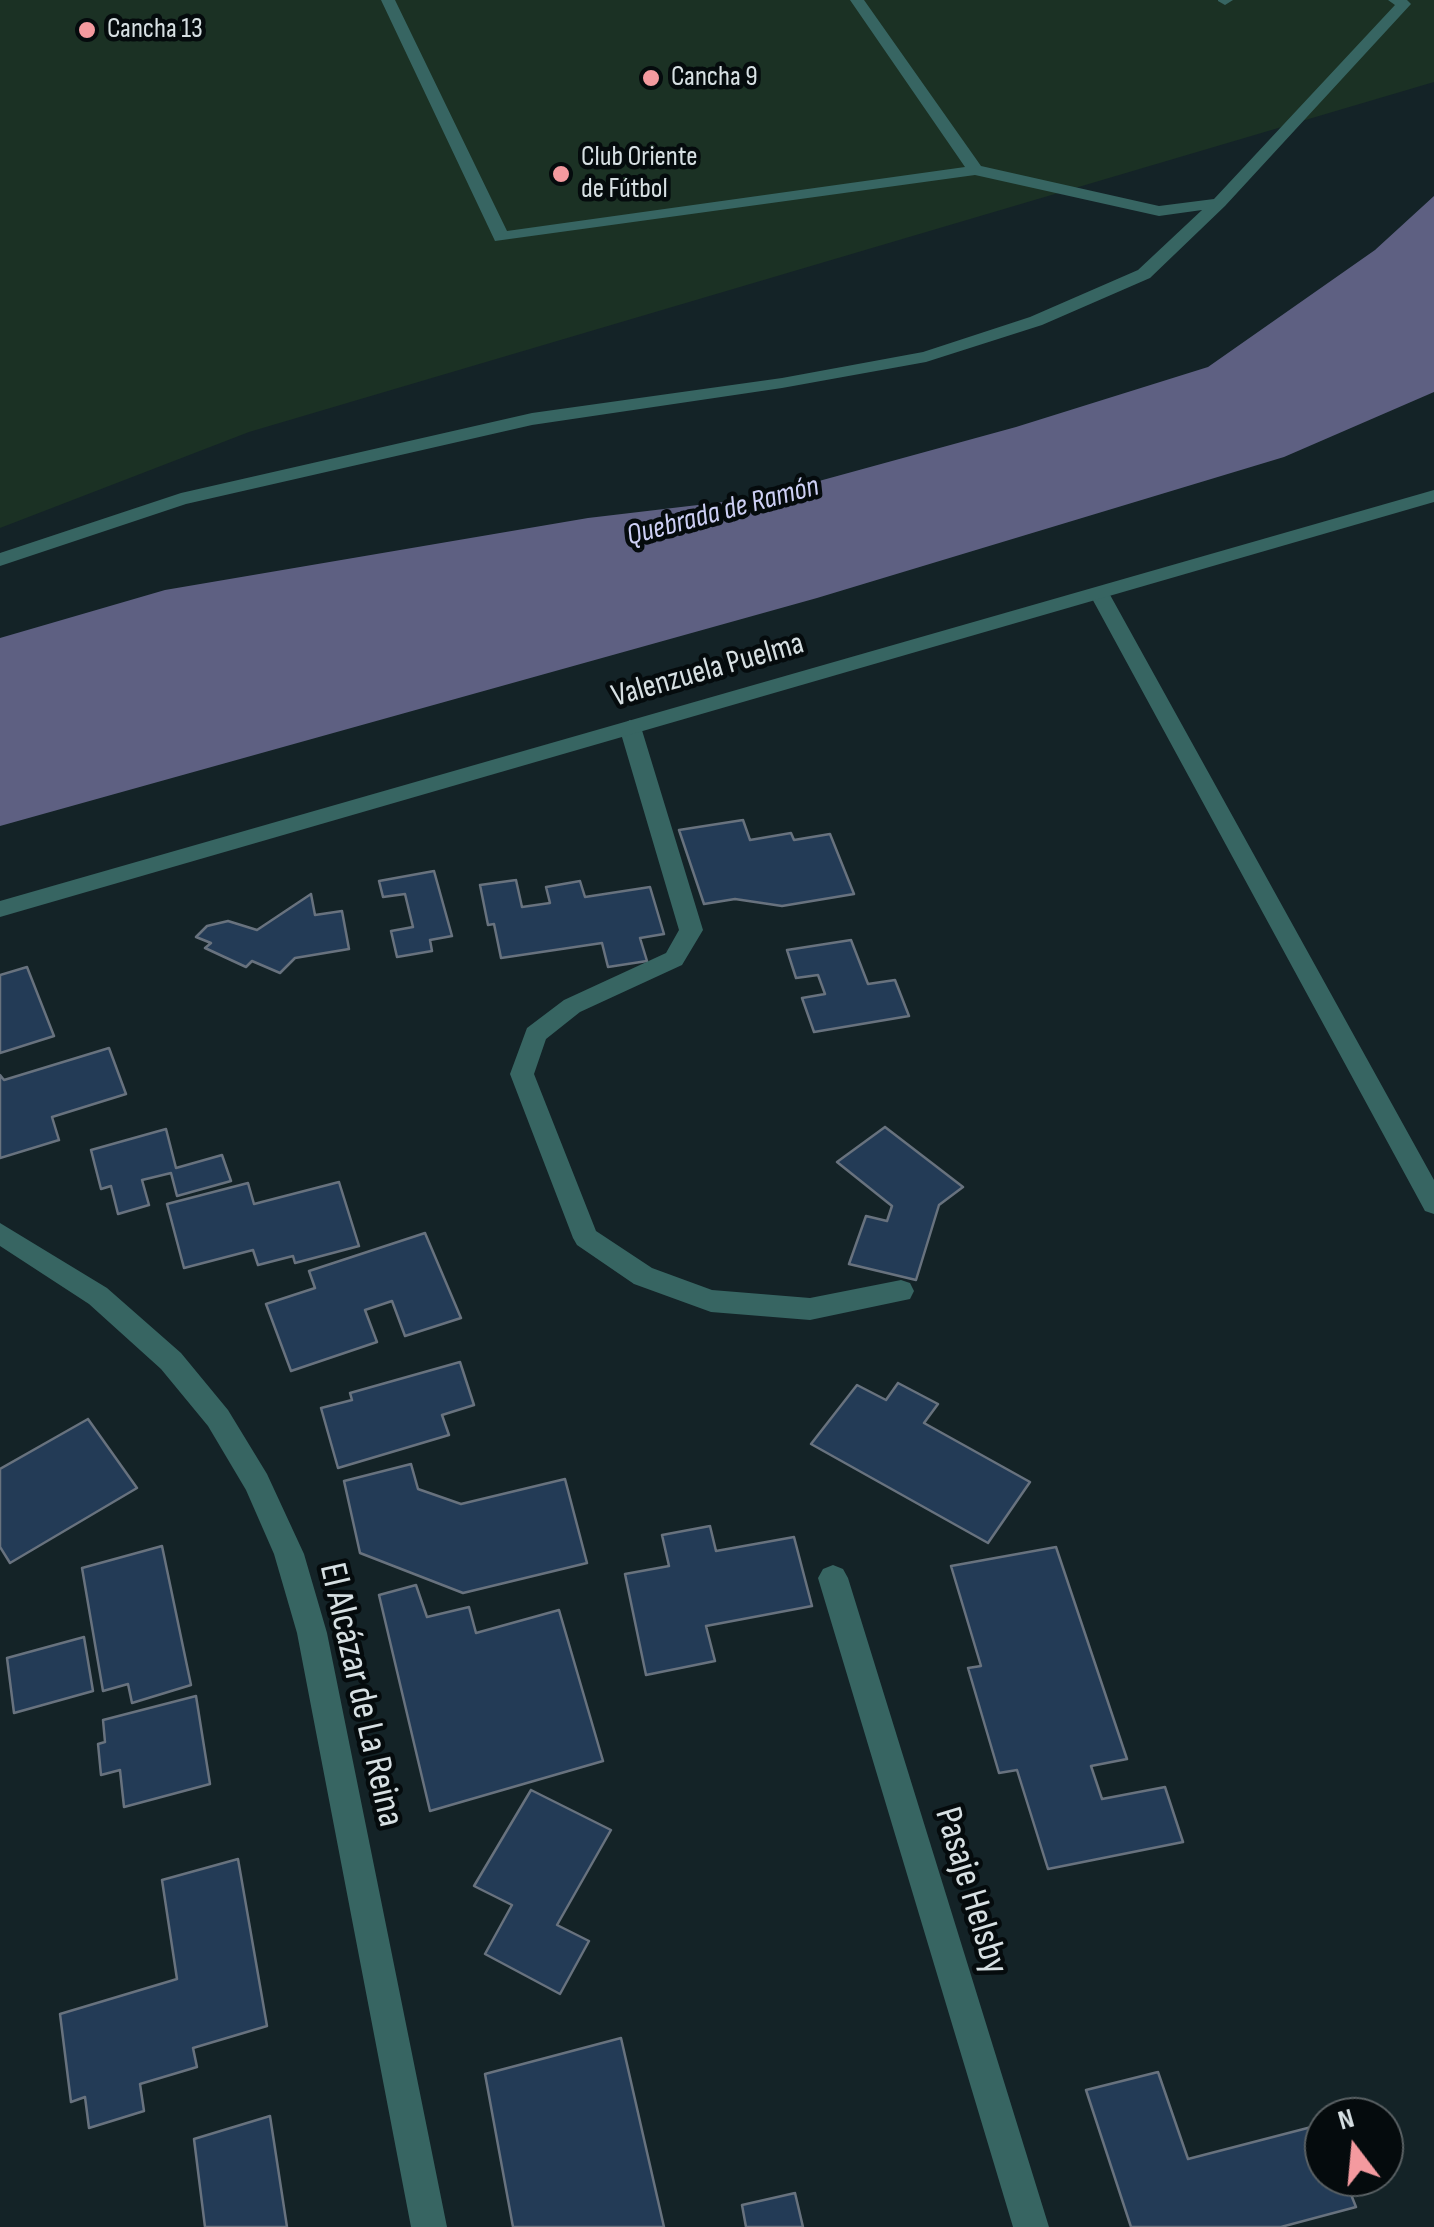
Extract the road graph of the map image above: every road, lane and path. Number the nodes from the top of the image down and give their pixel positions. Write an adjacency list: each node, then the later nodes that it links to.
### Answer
1 (388, 0): 4 (street)
2 (858, 0): 4 (street)
3 (1395, 0): 5 (street)
4 (975, 170): 5 (street)
5 (1219, 203): 7 (street)
6 (1434, 496): 8 (street, Valenzuela Puelma)
7 (0, 560)
8 (1099, 593): 9 (street, Valenzuela Puelma); 11 (street)
9 (630, 727): 10 (street, Valenzuela Puelma); 13 (street)
10 (0, 909)
11 (1434, 1204)
12 (0, 1233): 15 (street, El Alcázar de La Reina)
13 (901, 1291)
14 (833, 1578): 16 (street, Pasaje Helsby)
15 (429, 2227)
16 (1031, 2227)

